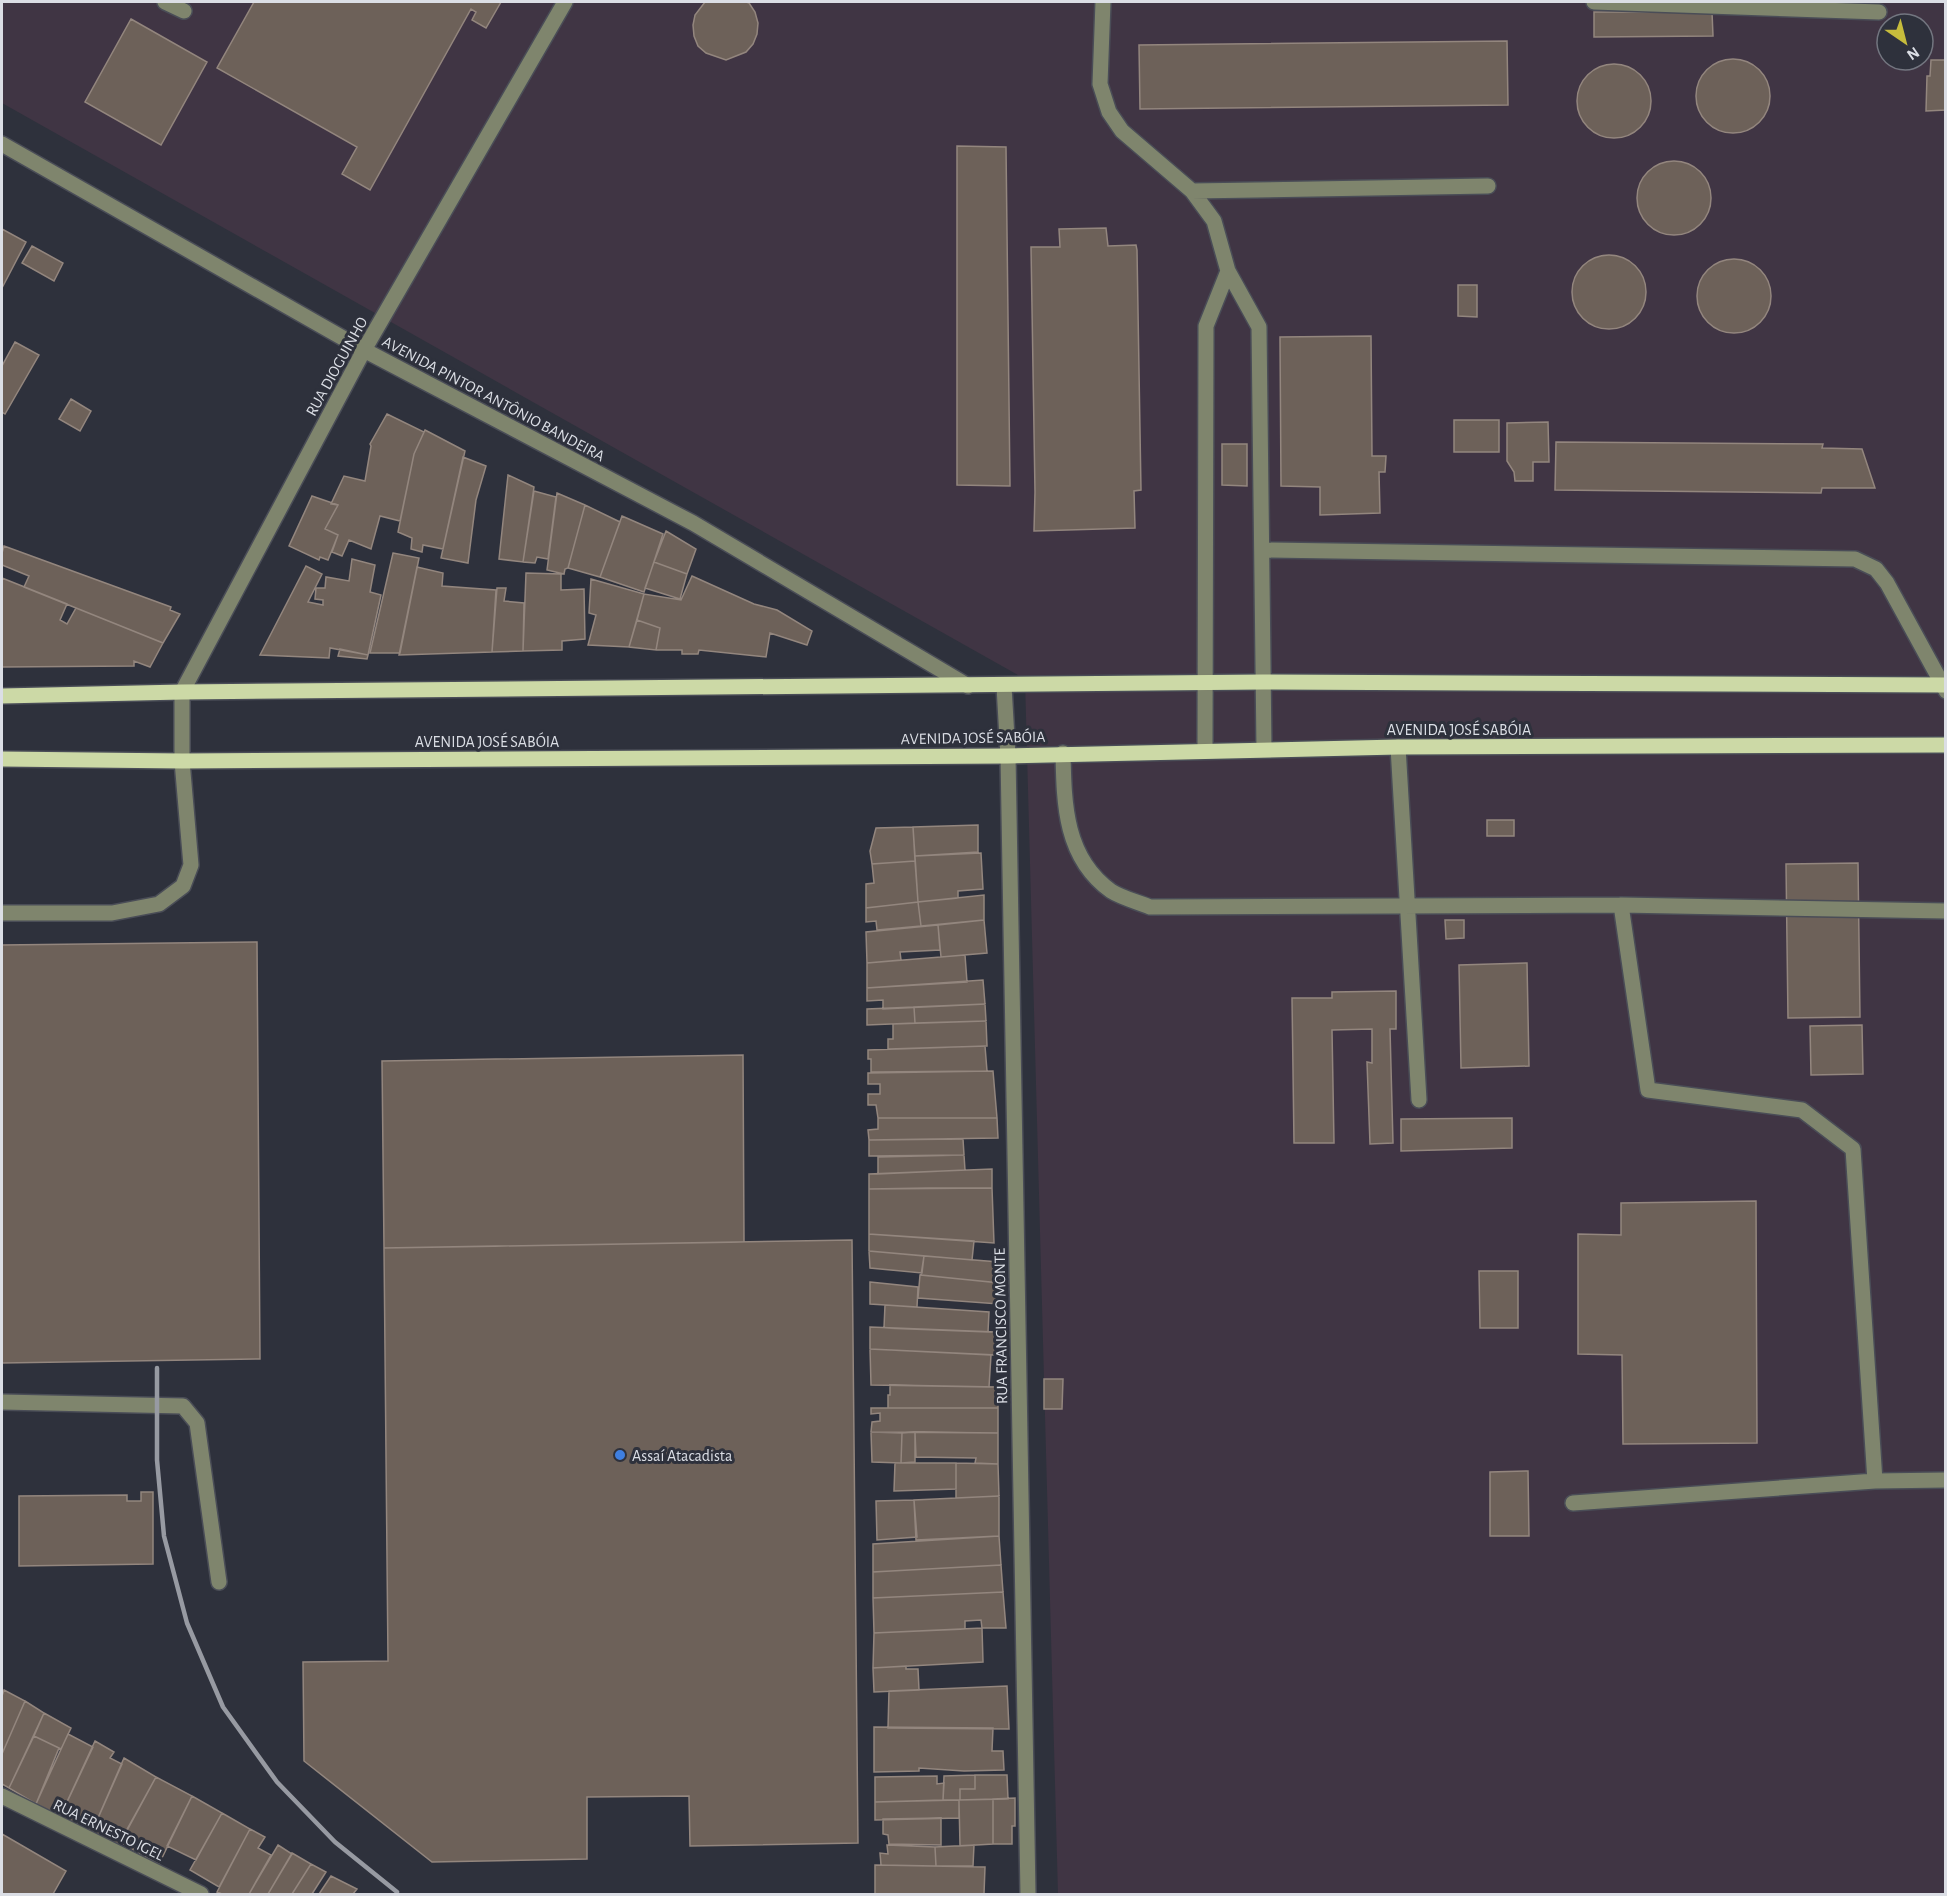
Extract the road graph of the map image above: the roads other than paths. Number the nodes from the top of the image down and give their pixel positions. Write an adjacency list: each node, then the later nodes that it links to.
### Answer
1 (165, 2): 5 (street)
2 (565, 2): 11 (street, RUA DIOGUINHO)
3 (1103, 2): 9 (street)
4 (1594, 2): 6 (street)
5 (184, 11)
6 (1879, 12)
7 (2, 144): 11 (street, AVENIDA PINTOR ANTÔNIO BANDEIRA)
8 (1488, 186): 9 (street)
9 (1192, 191): 10 (street)
10 (1228, 271): 12 (street); 14 (street)
11 (364, 350): 15 (street, AVENIDA PINTOR ANTÔNIO BANDEIRA); 18 (street, RUA DIOGUINHO)
12 (1262, 550): 13 (street); 17 (street)
13 (1263, 682): 14 (main road); 17 (main road); 22 (street)
14 (1205, 683): 16 (main road); 23 (street)
15 (968, 686): 16 (main road); 18 (main road)
16 (1004, 686): 25 (street)
17 (1944, 687)
18 (182, 692): 19 (main road); 27 (street, RUA DIOGUINHO)
19 (2, 696)
20 (1946, 745): 21 (main road, AVENIDA JOSÉ SABÓIA)
21 (1398, 747): 22 (main road, AVENIDA JOSÉ SABÓIA); 29 (street)
22 (1264, 749): 23 (main road, AVENIDA JOSÉ SABÓIA)
23 (1205, 751): 24 (main road, AVENIDA JOSÉ SABÓIA)
24 (1063, 753): 25 (main road, AVENIDA JOSÉ SABÓIA); 29 (street)
25 (1008, 756): 27 (main road, AVENIDA JOSÉ SABÓIA); 40 (street, RUA FRANCISCO MONTE)
26 (2, 759): 27 (main road, AVENIDA JOSÉ SABÓIA)
27 (182, 761): 31 (street, RUA DIOGUINHO)
28 (1621, 905): 29 (street); 30 (street); 35 (street)
29 (1408, 906): 32 (street)
30 (1946, 911)
31 (2, 913)
32 (1419, 1100)
33 (2, 1402): 37 (street)
34 (1946, 1480): 35 (street)
35 (1875, 1481): 36 (street)
36 (1573, 1503)
37 (219, 1582)
38 (2, 1796): 39 (street, RUA ERNESTO IGEL)
39 (201, 1894)
40 (1028, 1894)

